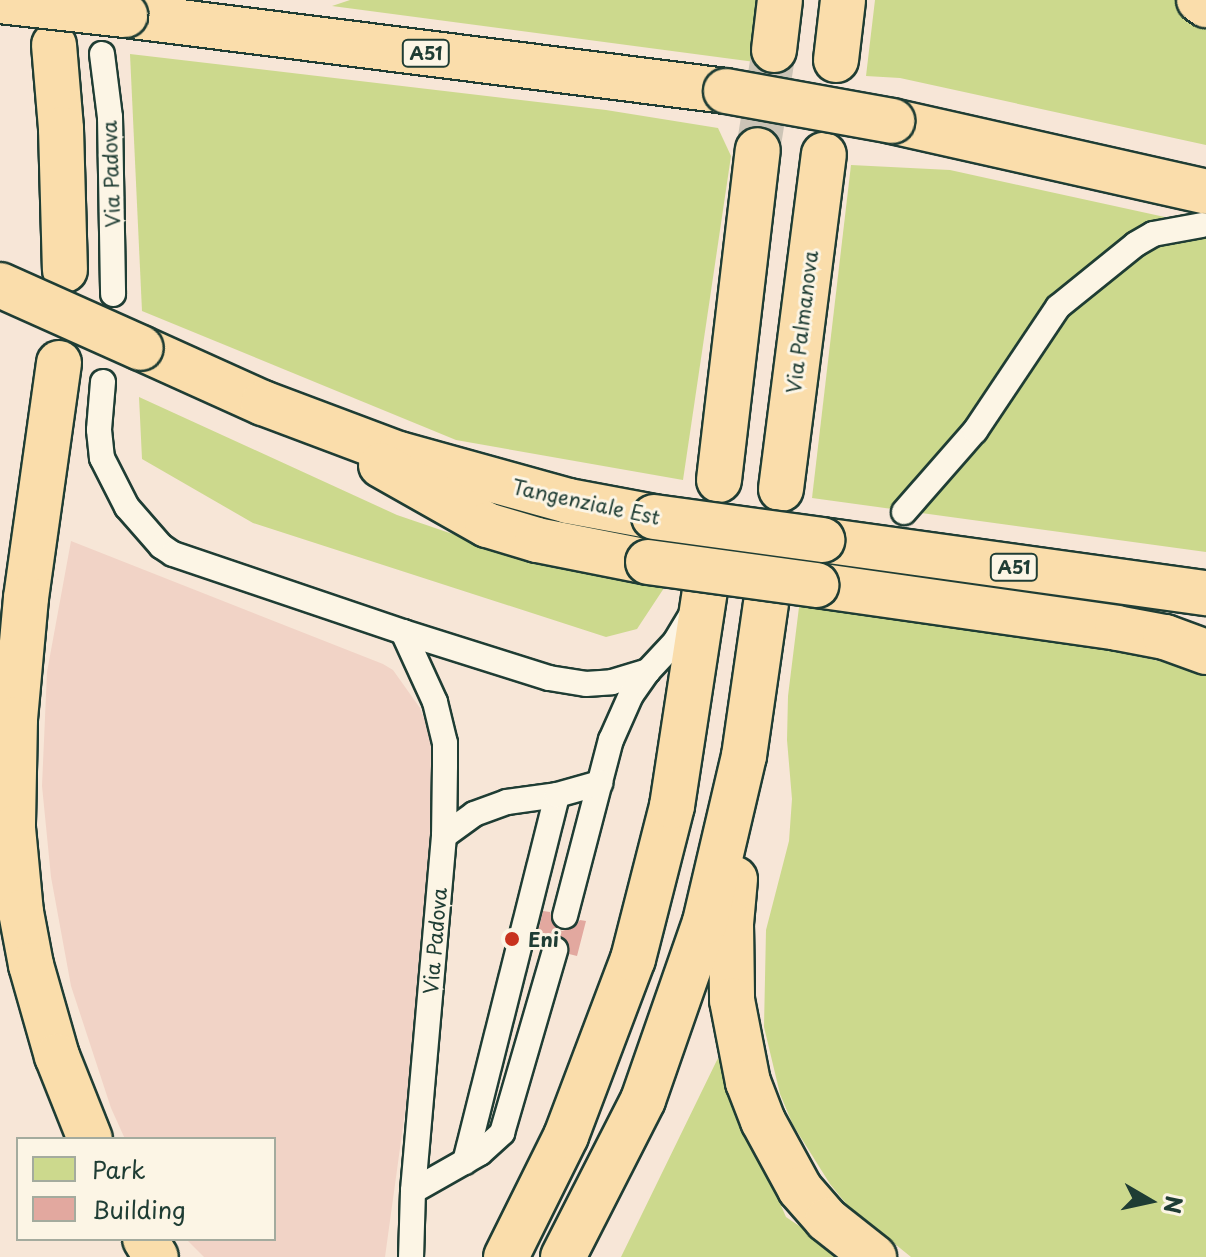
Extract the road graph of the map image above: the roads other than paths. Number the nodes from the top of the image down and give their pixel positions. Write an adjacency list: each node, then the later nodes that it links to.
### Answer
1 (780, 0): 7 (highway)
2 (843, 0): 9 (highway)
3 (1199, 0): 5 (highway)
4 (0, 1): 12 (highway, A51, bridge)
5 (1206, 5)
6 (54, 45): 13 (highway)
7 (774, 50)
8 (102, 54): 15 (lane, Via Padova)
9 (836, 60)
10 (758, 150): 19 (highway)
11 (824, 155): 20 (highway, Via Palmanova)
12 (1204, 208): 21 (lane)
13 (65, 270)
14 (0, 285): 18 (highway, Tangenziale Est / A51, bridge)
15 (113, 294)
16 (59, 363): 34 (highway)
17 (103, 382): 25 (lane)
18 (349, 437): 23 (highway, Tangenziale Est / A51, bridge); 26 (highway, bridge)
19 (719, 480)
20 (781, 489)
21 (904, 512)
22 (705, 590): 27 (lane); 38 (highway)
23 (1206, 593)
24 (767, 597): 28 (highway)
25 (403, 632): 27 (lane); 31 (lane, Via Padova)
26 (1206, 652)
27 (648, 671): 29 (lane)
28 (756, 690): 39 (highway); 40 (highway)
29 (600, 783): 30 (lane); 32 (lane)
30 (557, 795): 31 (lane); 35 (lane)
31 (444, 836): 36 (lane, Via Padova)
32 (565, 916)
33 (555, 950): 35 (lane)
34 (89, 1137)
35 (465, 1162): 36 (lane)
36 (413, 1191): 37 (lane, Via Padova)
37 (411, 1257)
38 (506, 1257)
39 (563, 1257)
40 (874, 1257)

